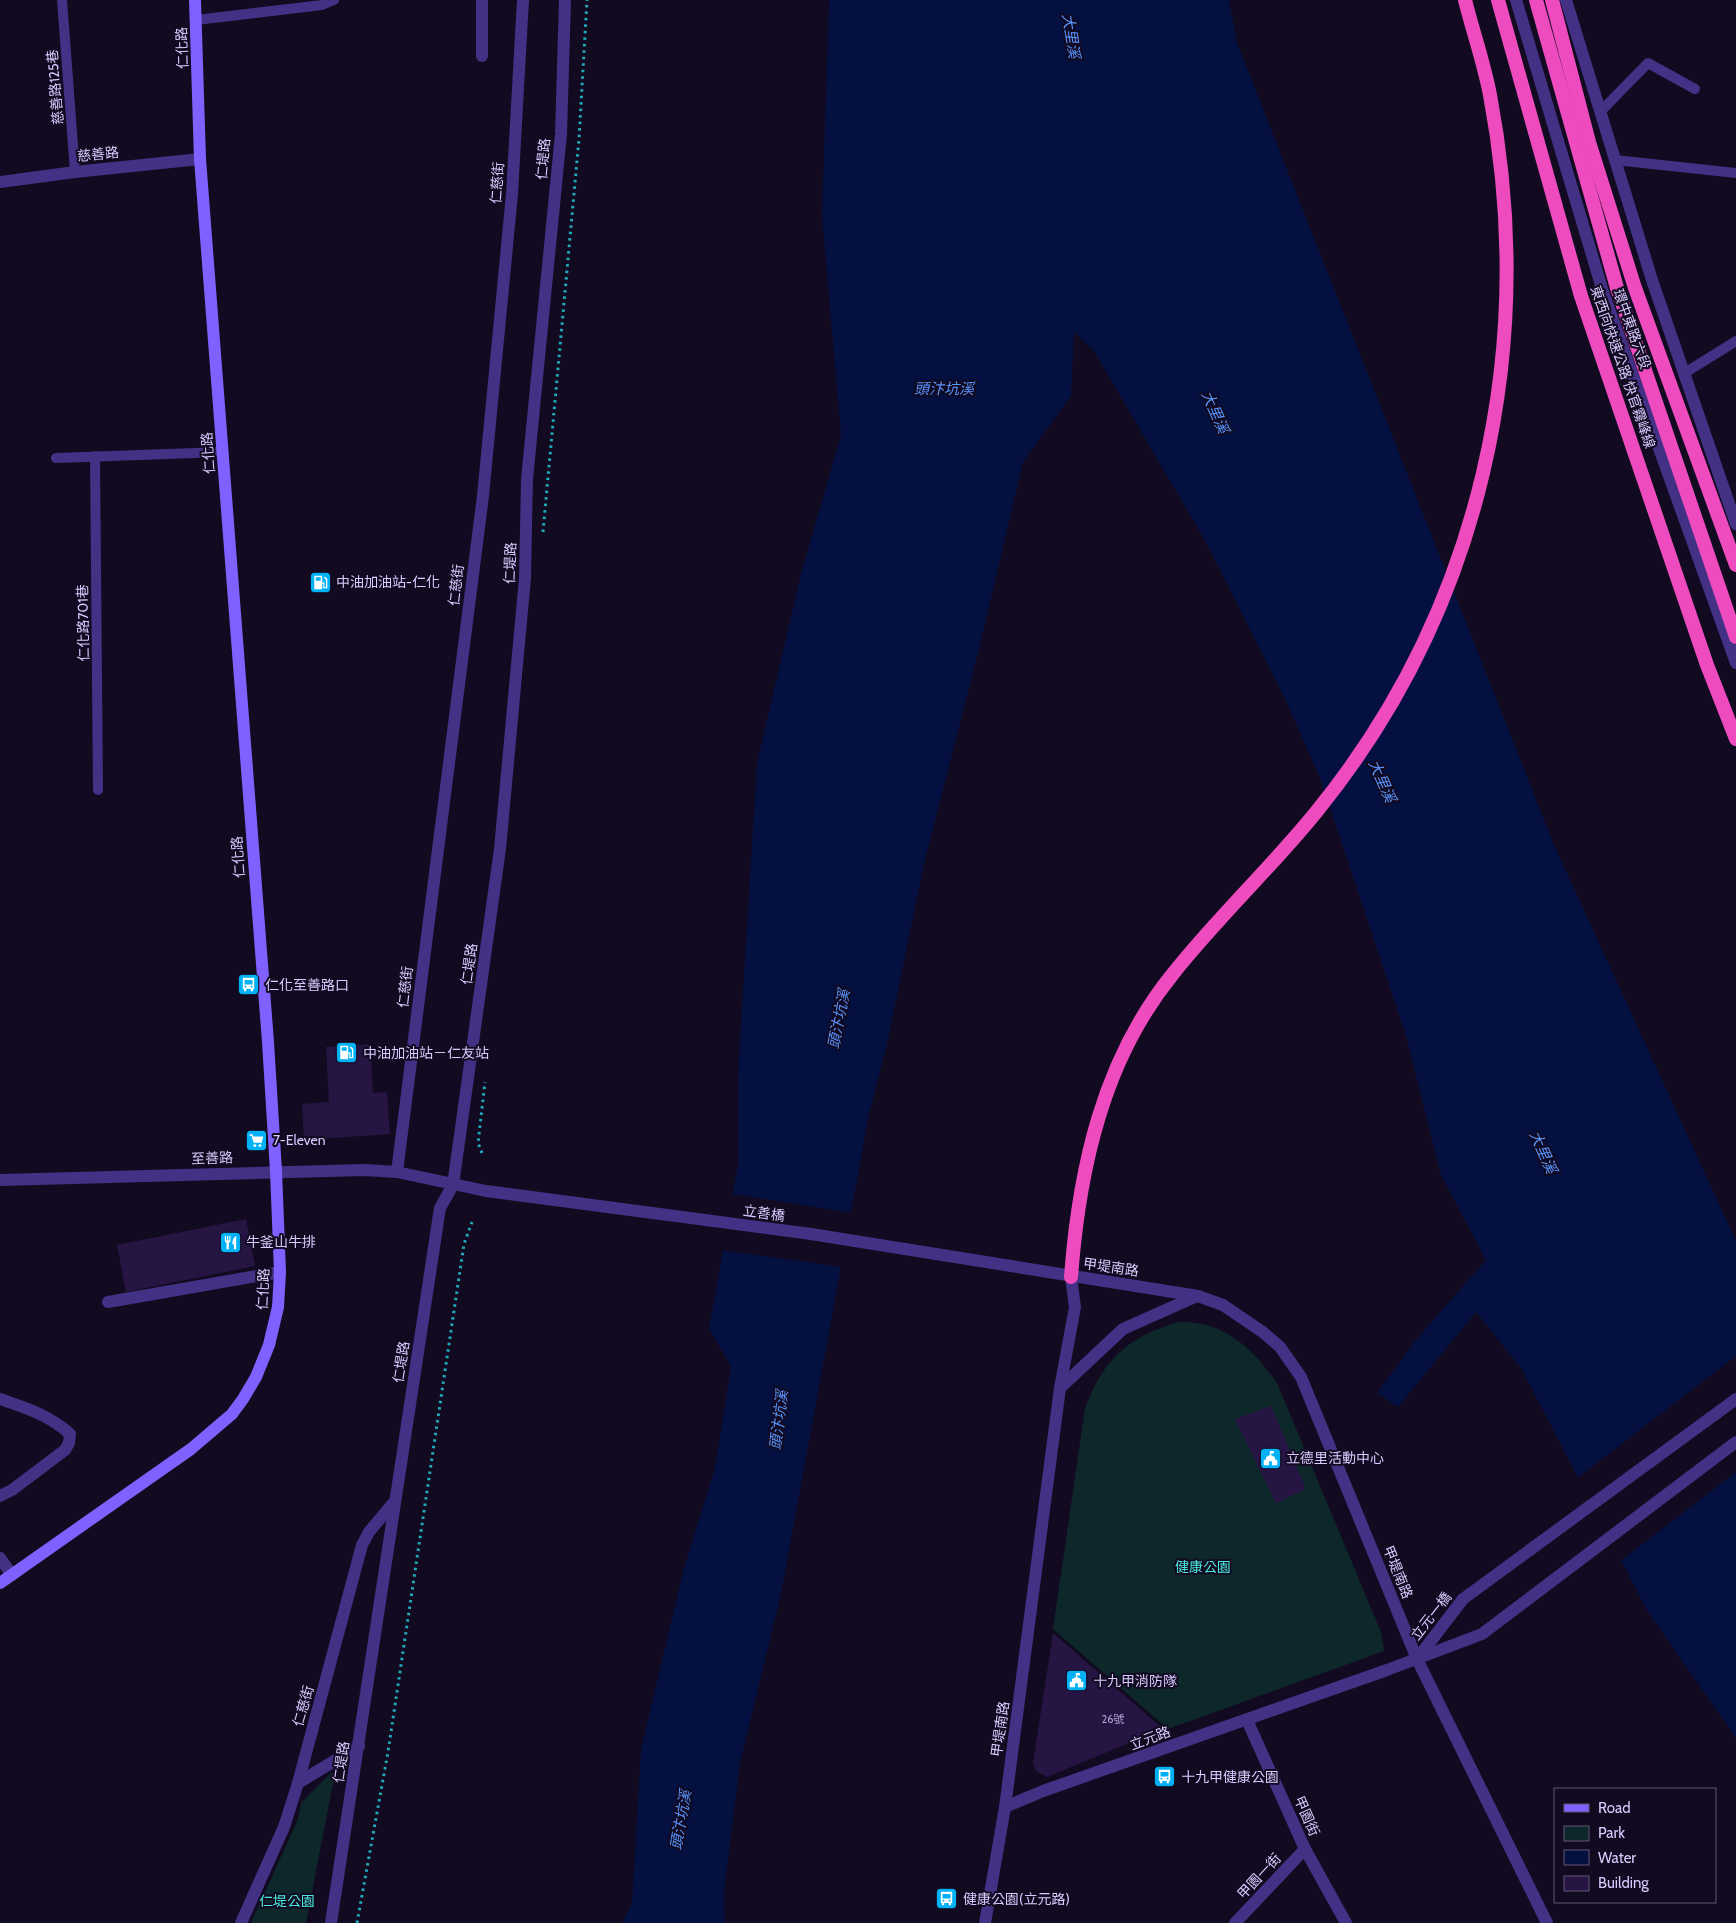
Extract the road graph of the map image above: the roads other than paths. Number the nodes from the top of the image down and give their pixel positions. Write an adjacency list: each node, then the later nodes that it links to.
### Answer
1 (62, 0): 19 (lane, 慈善路125巷)
2 (195, 0): 13 (main road, 仁化路)
3 (334, 0): 13 (lane)
4 (482, 0): 14 (street)
5 (523, 0): 34 (street, 仁慈街)
6 (565, 0): 36 (street, 仁堤路)
7 (1465, 0): 38 (highway)
8 (1498, 0): 31 (highway, 東西向快速公路 快官霧峰線)
9 (1516, 0): 30 (street, 環中東路六段)
10 (1536, 0): 29 (highway, 東西向快速公路 快官霧峰線)
11 (1552, 0): 28 (highway)
12 (1566, 0): 16 (street)
13 (196, 20): 17 (main road, 仁化路)
14 (482, 56)
15 (1695, 89): 16 (lane)
16 (1600, 112): 18 (street)
17 (200, 159): 19 (street, 慈善路); 24 (main road, 仁化路)
18 (1615, 160): 20 (lane); 23 (street)
19 (75, 172): 21 (street, 慈善路)
20 (1736, 173)
21 (0, 182)
22 (1736, 341): 23 (lane)
23 (1684, 374): 27 (street)
24 (223, 452): 25 (lane); 33 (main road, 仁化路)
25 (95, 456): 26 (lane); 32 (lane, 仁化路701巷)
26 (56, 458)
27 (1736, 524)
28 (1736, 565)
29 (1736, 637)
30 (1736, 663)
31 (1736, 739)
32 (98, 790)
33 (276, 1171): 34 (street, 至善路); 35 (street, 至善路); 37 (main road, 仁化路)
34 (396, 1172): 36 (street, 至善路)
35 (0, 1180)
36 (453, 1185): 38 (street, 立善橋); 46 (street, 仁堤路)
37 (280, 1272): 40 (street); 48 (main road, 仁化路)
38 (1071, 1277): 39 (street, 甲堤南路); 41 (street, 甲堤南路)
39 (1198, 1296): 41 (street); 50 (street, 甲堤南路)
40 (108, 1302)
41 (1060, 1388): 54 (street, 甲堤南路)
42 (0, 1399): 45 (street)
43 (1736, 1399): 50 (street, 立元一橋)
44 (1736, 1442): 50 (street, 立元一橋)
45 (0, 1496)
46 (395, 1501): 52 (street, 仁堤路); 53 (street, 仁慈街)
47 (0, 1558): 48 (street)
48 (12, 1575): 49 (main road, 仁化路)
49 (0, 1583)
50 (1417, 1659): 51 (street, 立元路); 61 (street, 甲堤南路)
51 (1247, 1720): 54 (street, 立元路); 55 (street, 甲園街)
52 (359, 1746): 53 (street); 57 (street, 仁堤路)
53 (298, 1783): 56 (street, 仁慈街)
54 (1005, 1807): 58 (street)
55 (1306, 1849): 59 (street, 甲園一街); 60 (street, 甲園街)
56 (241, 1923)
57 (331, 1923)
58 (985, 1923)
59 (1235, 1923)
60 (1346, 1923)
61 (1547, 1923)

